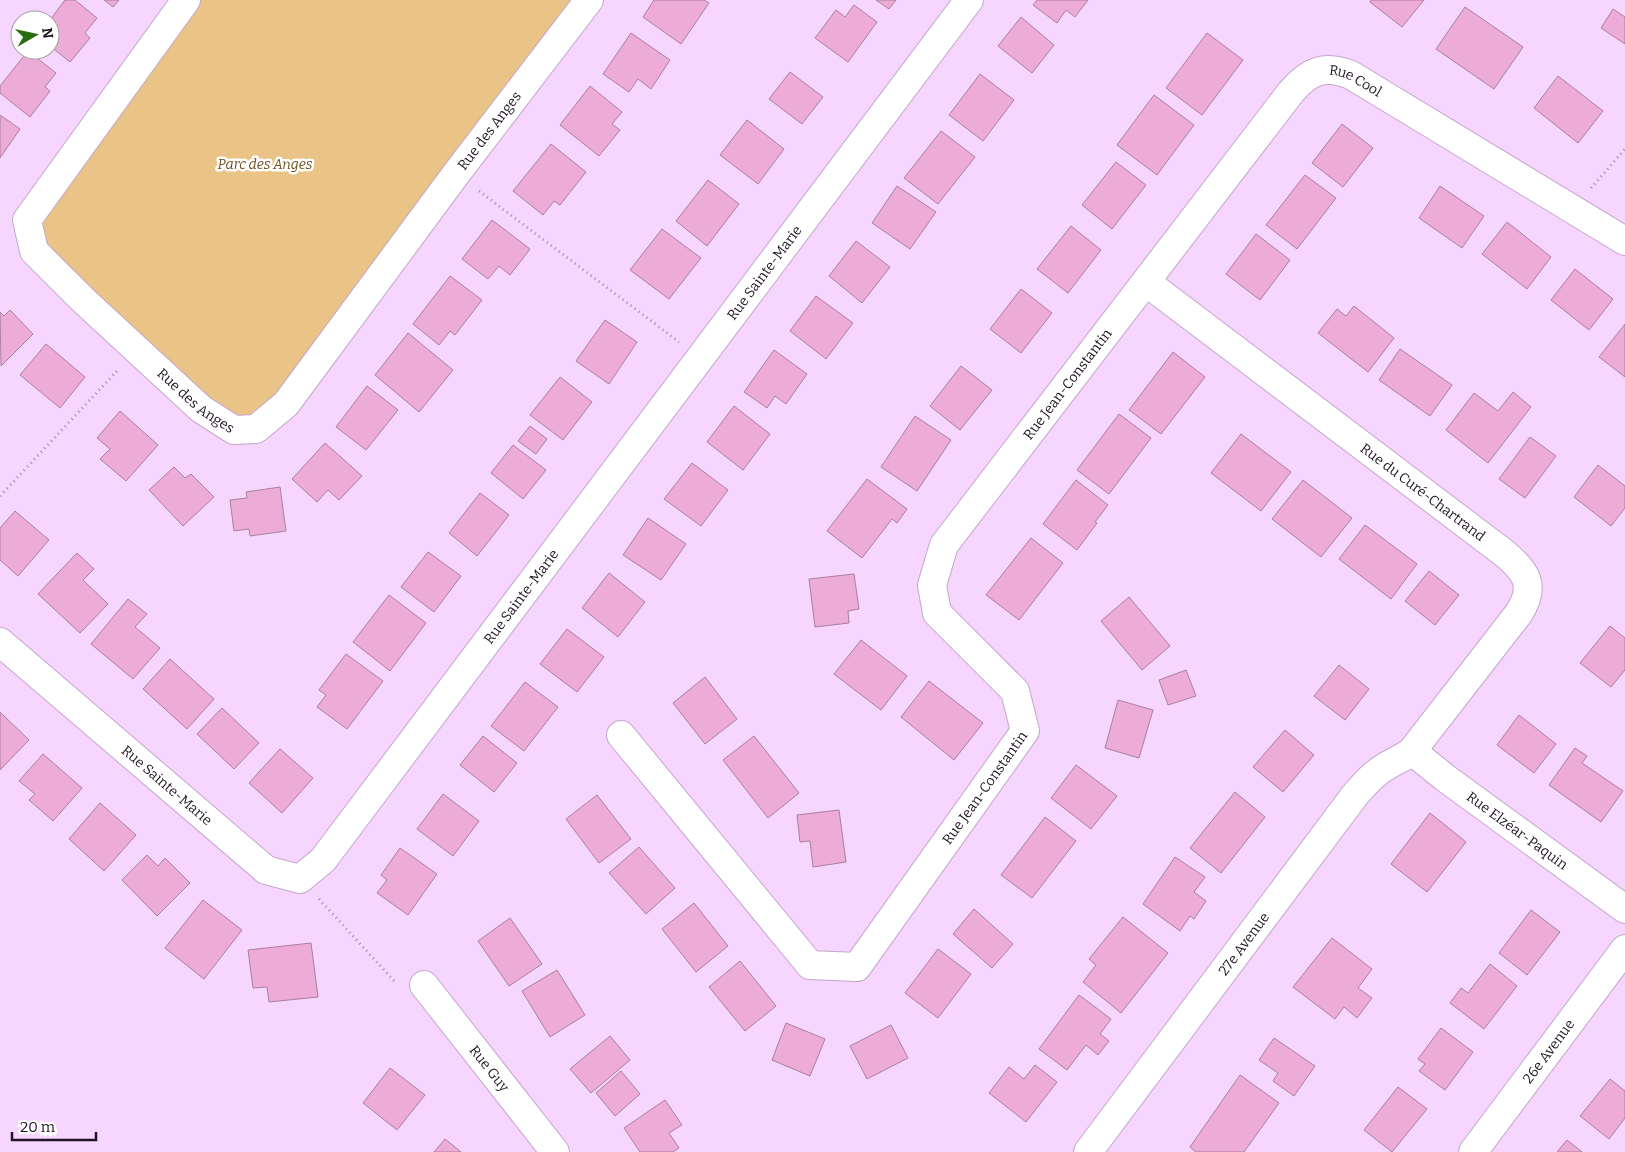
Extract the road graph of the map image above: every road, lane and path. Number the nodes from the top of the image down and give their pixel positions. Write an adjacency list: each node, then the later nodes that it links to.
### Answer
1 (186, 0): 9 (street, Rue des Anges)
2 (590, 0): 5 (street, Rue des Anges)
3 (969, 0): 10 (street, Rue Sainte-Marie)
4 (1625, 149): 6 (path)
5 (456, 174): 9 (street, Rue des Anges); 10 (path)
6 (1587, 193)
7 (1625, 241): 8 (street, Rue Cool)
8 (1146, 282): 13 (street, Rue Jean-Constantin); 14 (street, Rue du Curé-Chartrand)
9 (138, 349): 11 (path)
10 (700, 358): 15 (street, Rue Sainte-Marie)
11 (0, 496)
12 (0, 642): 15 (street, Rue Sainte-Marie)
13 (620, 735)
14 (1412, 751): 16 (street, Rue Elzéar-Paquin); 20 (street, 27e Avenue)
15 (300, 878): 18 (path)
16 (1625, 909)
17 (1625, 950): 21 (street, 26e Avenue)
18 (424, 985): 19 (street, Rue Guy)
19 (555, 1152)
20 (1088, 1152)
21 (1473, 1152)

